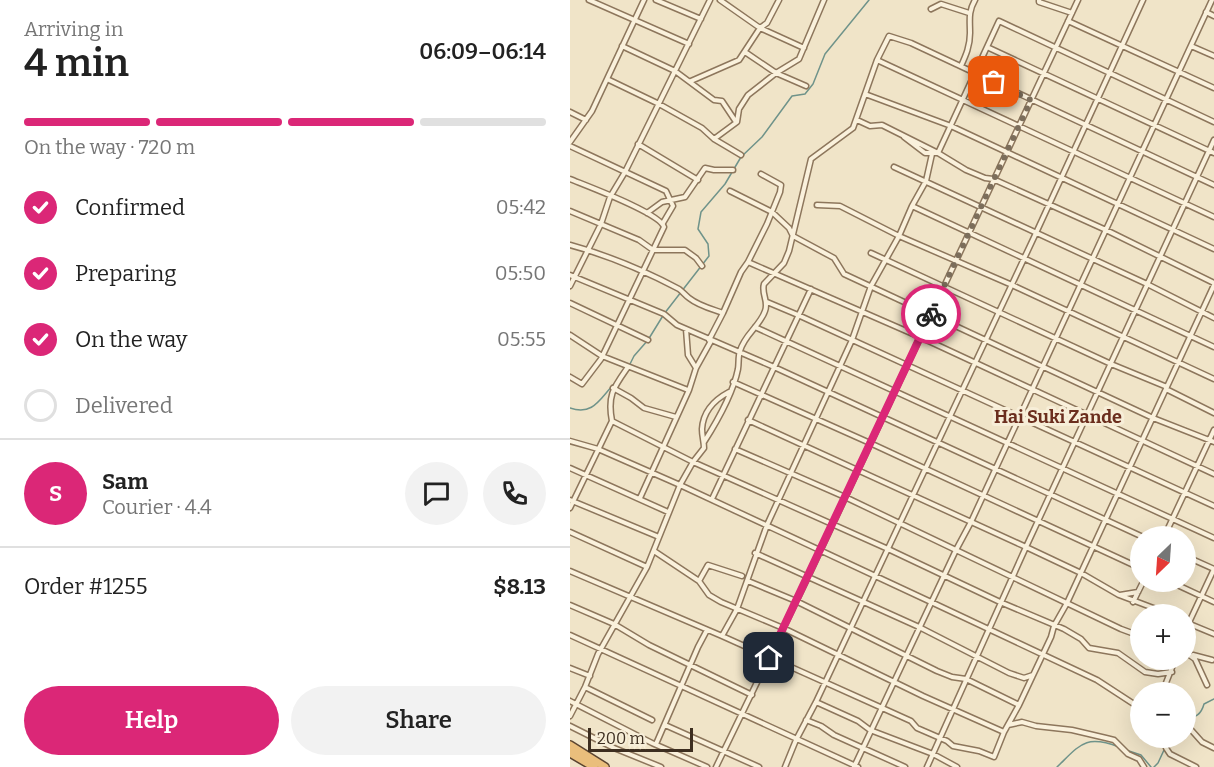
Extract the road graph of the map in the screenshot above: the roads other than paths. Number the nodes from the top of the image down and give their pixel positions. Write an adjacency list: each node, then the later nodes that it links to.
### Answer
1 (589, 0): 19 (street)
2 (644, 0): 19 (street)
3 (656, 0): 18 (street)
4 (710, 0): 18 (street)
5 (720, 0): 21 (street)
6 (779, 0): 21 (street)
7 (824, 0): 27 (street)
8 (975, 0): 15 (street)
9 (1039, 0): 16 (street)
10 (1078, 0): 16 (street)
11 (1143, 0): 24 (street)
12 (1212, 0): 14 (street)
13 (931, 9): 15 (street)
14 (1206, 12): 17 (street); 25 (street)
15 (969, 13): 32 (street)
16 (1072, 13): 20 (street)
17 (1214, 16)
18 (701, 19): 22 (street)
19 (634, 21): 22 (street); 23 (street)
20 (1068, 21): 24 (street); 26 (street)
21 (760, 28): 27 (street); 29 (street)
22 (689, 44): 33 (street)
23 (622, 46): 33 (street); 39 (street)
24 (1123, 46): 34 (street); 37 (street)
25 (1191, 46): 30 (street); 34 (street)
26 (1056, 47): 28 (street); 37 (street); 38 (street)
27 (804, 48): 35 (street)
28 (987, 48): 36 (street); 38 (street)
29 (745, 52): 35 (street); 40 (street)
30 (1214, 56)
31 (877, 60): 32 (street); 43 (street); 46 (street)
32 (961, 66): 36 (street)
33 (675, 71): 40 (street); 48 (street)
34 (1179, 72): 42 (street); 45 (street)
35 (776, 73): 41 (street); 52 (street)
36 (976, 73): 46 (street); 47 (street)
37 (1111, 73): 44 (street); 45 (street)
38 (1043, 74): 44 (street); 47 (street)
39 (607, 79): 48 (street); 50 (street)
40 (690, 81): 52 (street)
41 (806, 86)
42 (1214, 88)
43 (865, 94): 51 (street); 56 (street)
44 (1098, 99): 54 (street); 55 (street)
45 (1167, 99): 53 (street); 55 (street)
46 (963, 100): 56 (street); 57 (street)
47 (1031, 100): 54 (street); 57 (street)
48 (659, 104): 59 (street); 62 (street)
49 (570, 112): 50 (street)
50 (586, 120): 61 (street)
51 (857, 120): 58 (street); 101 (street)
52 (737, 122): 59 (street)
53 (1214, 122)
54 (1086, 125): 63 (street); 64 (street)
55 (1154, 125): 63 (street); 65 (street)
56 (951, 126): 66 (street); 67 (street)
57 (1019, 126): 64 (street); 67 (street)
58 (904, 137): 66 (street); 68 (street)
59 (714, 139): 69 (street)
60 (1214, 140): 65 (street)
61 (570, 144): 72 (street)
62 (638, 144): 72 (street); 79 (street)
63 (1142, 151): 74 (street); 76 (street)
64 (1074, 152): 75 (street); 76 (street)
65 (1212, 152): 74 (street)
66 (939, 153): 68 (street); 78 (street)
67 (1006, 153): 75 (street); 78 (street)
68 (932, 154): 80 (street)
69 (741, 155)
70 (894, 166): 80 (street)
71 (733, 170): 79 (street)
72 (625, 172): 83 (street); 84 (street)
73 (761, 174): 92 (street)
74 (1197, 177): 81 (street); 85 (street)
75 (1062, 178): 86 (street); 88 (street)
76 (1130, 178): 85 (street); 86 (street)
77 (570, 179): 83 (street)
78 (993, 179): 88 (street); 90 (street)
79 (698, 180): 84 (street)
80 (926, 181): 89 (street); 90 (street)
81 (1214, 185)
82 (730, 191): 92 (street)
83 (610, 197): 93 (street); 96 (street)
84 (671, 201): 93 (street); 95 (street)
85 (1185, 203): 94 (street); 98 (street)
86 (1118, 204): 97 (street); 98 (street)
87 (817, 205): 102 (street)
88 (1049, 205): 97 (street); 100 (street)
89 (912, 206): 99 (street); 102 (street)
90 (981, 207): 99 (street); 100 (street)
91 (570, 211): 96 (street)
92 (772, 212): 101 (street); 113 (street)
93 (647, 213): 95 (street)
94 (1214, 217)
95 (663, 223): 106 (street)
96 (600, 224): 105 (street); 106 (street)
97 (1106, 230): 108 (street); 109 (street)
98 (1173, 230): 104 (street); 108 (street)
99 (969, 233): 111 (street); 112 (street)
100 (1036, 233): 109 (street); 111 (street)
101 (793, 236): 116 (street); 123 (street)
102 (899, 236): 110 (street); 112 (street)
103 (570, 245): 105 (street)
104 (1214, 249)
105 (588, 250): 115 (street); 117 (street)
106 (653, 250): 114 (street); 115 (street)
107 (871, 253): 110 (street)
108 (1160, 258): 118 (street); 119 (street)
109 (1093, 259): 118 (street); 121 (street)
110 (886, 260): 123 (street); 124 (street)
111 (1024, 260): 120 (street); 121 (street)
112 (956, 261): 120 (street); 124 (street)
113 (748, 262): 116 (street); 134 (street)
114 (702, 266)
115 (643, 273): 126 (street); 134 (street)
116 (776, 273): 125 (street); 127 (street)
117 (572, 276): 122 (street); 126 (street)
118 (1148, 284): 129 (street); 131 (street)
119 (1214, 284): 129 (street)
120 (1012, 285): 132 (street); 133 (street)
121 (1080, 285): 131 (street); 133 (street)
122 (570, 286)
123 (872, 286): 130 (street); 135 (street)
124 (943, 286): 132 (street); 135 (street)
125 (811, 289): 130 (street); 136 (street)
126 (629, 300): 138 (street); 140 (street)
127 (767, 302): 136 (street); 139 (street)
128 (570, 303): 138 (street)
129 (1202, 310): 137 (street); 142 (street)
130 (863, 311): 143 (street); 149 (street)
131 (1135, 311): 142 (street); 144 (street)
132 (999, 312): 145 (street); 146 (street)
133 (1068, 312): 144 (street); 145 (street)
134 (723, 313): 148 (street)
135 (931, 313): 143 (street); 146 (street)
136 (798, 315): 149 (street); 150 (street)
137 (1214, 318)
138 (616, 325): 147 (street); 153 (street)
139 (754, 327): 150 (street); 152 (street)
140 (686, 329): 148 (street); 162 (street)
141 (570, 335): 153 (street)
142 (1190, 336): 151 (street); 154 (street)
143 (920, 337): 155 (street); 157 (street)
144 (1123, 337): 154 (street); 156 (street)
145 (1056, 338): 156 (street); 158 (street)
146 (987, 339): 155 (street); 158 (street)
147 (648, 340)
148 (710, 340): 152 (street); 162 (street)
149 (852, 340): 157 (street); 160 (street)
150 (784, 342): 159 (street); 160 (street)
151 (1214, 347)
152 (739, 351): 159 (street); 165 (street)
153 (602, 356): 161 (street); 163 (street)
154 (1178, 362): 164 (street); 167 (street)
155 (975, 364): 169 (street); 170 (street)
156 (1111, 364): 167 (street); 172 (street)
157 (907, 365): 169 (street); 171 (street)
158 (1043, 366): 170 (street); 172 (street)
159 (774, 367): 174 (street); 175 (street)
160 (840, 367): 171 (street); 174 (street)
161 (628, 368): 166 (street); 168 (street)
162 (696, 368): 168 (street)
163 (570, 377)
164 (1214, 379)
165 (733, 382): 173 (street); 175 (street)
166 (613, 388): 181 (street); 185 (street)
167 (1166, 388): 176 (street); 182 (street)
168 (689, 390): 181 (street)
169 (963, 390): 179 (street); 180 (street)
170 (1032, 390): 177 (street); 180 (street)
171 (894, 391): 178 (street); 179 (street)
172 (1098, 391): 177 (street); 182 (street)
173 (729, 392): 189 (street); 189 (street)
174 (828, 392): 178 (street); 184 (street)
175 (760, 395): 183 (street); 184 (street)
176 (1214, 413)
177 (1087, 415): 187 (street); 192 (street)
178 (883, 416): 191 (street); 193 (street)
179 (951, 416): 191 (street); 194 (street)
180 (1020, 416): 192 (street); 194 (street)
181 (676, 417): 196 (street)
182 (1153, 418): 187 (street); 190 (street)
183 (748, 420): 195 (street); 198 (street)
184 (816, 420): 193 (street); 195 (street)
185 (612, 421): 196 (street); 197 (street)
186 (1214, 430): 190 (street)
187 (1142, 440): 200 (street); 201 (street)
188 (570, 441): 197 (street)
189 (704, 441): 199 (street)
190 (1212, 441): 200 (street)
191 (938, 442): 203 (street); 205 (street)
192 (1074, 442): 201 (street); 204 (street)
193 (870, 443): 205 (street); 206 (street)
194 (1008, 443): 203 (street); 204 (street)
195 (803, 446): 206 (street); 210 (street)
196 (664, 447): 199 (street); 207 (street)
197 (598, 448): 207 (street); 208 (street)
198 (735, 449): 209 (street); 210 (street)
199 (693, 462): 209 (street); 212 (street)
200 (1197, 466): 211 (street); 214 (street)
201 (1130, 467): 213 (street); 214 (street)
202 (570, 468): 208 (street)
203 (996, 468): 215 (street); 216 (street)
204 (1062, 468): 213 (street); 215 (street)
205 (926, 470): 216 (street); 217 (street)
206 (857, 471): 217 (street); 218 (street)
207 (652, 473): 212 (street); 219 (street)
208 (586, 474): 219 (street); 222 (street)
209 (723, 474): 220 (street); 221 (street)
210 (790, 474): 218 (street); 221 (street)
211 (1214, 474)
212 (680, 485): 220 (street); 225 (street)
213 (1118, 493): 226 (street); 228 (street)
214 (1185, 493): 223 (street); 226 (street)
215 (1050, 494): 227 (street); 228 (street)
216 (984, 495): 227 (street); 229 (street)
217 (913, 496): 229 (street); 230 (street)
218 (845, 497): 230 (street); 232 (street)
219 (640, 498): 225 (street)
220 (712, 499): 231 (street)
221 (778, 500): 231 (street); 232 (street)
222 (572, 501): 224 (street); 236 (street)
223 (1214, 507)
224 (570, 508)
225 (668, 512): 236 (street)
226 (1173, 519): 233 (street); 237 (street)
227 (1038, 520): 238 (street); 239 (street)
228 (1105, 520): 234 (street); 238 (street)
229 (971, 522): 239 (street); 241 (street)
230 (900, 524): 240 (street); 241 (street)
231 (767, 525): 243 (street); 244 (street)
232 (832, 525): 240 (street); 243 (street)
233 (1170, 526)
234 (1130, 531)
235 (570, 532): 247 (street)
236 (659, 537): 242 (street)
237 (1214, 538)
238 (1093, 546): 246 (street); 250 (street)
239 (1026, 547): 250 (street); 254 (street)
240 (888, 549): 251 (street); 252 (street)
241 (956, 550): 252 (street); 254 (street)
242 (654, 551): 247 (street); 256 (street)
243 (820, 551): 251 (street); 255 (street)
244 (756, 553): 255 (street); 257 (street)
245 (1196, 561): 248 (street)
246 (1130, 563)
247 (647, 567): 262 (street)
248 (1214, 569): 261 (street)
249 (570, 571): 262 (street)
250 (1081, 573): 260 (street); 269 (street)
251 (875, 575): 264 (street); 265 (street)
252 (944, 575): 265 (street); 266 (street)
253 (742, 576): 256 (street)
254 (1013, 576): 266 (street); 269 (street)
255 (808, 577): 263 (street); 264 (street)
256 (699, 581): 274 (street)
257 (748, 581): 263 (street); 274 (street)
258 (1138, 592): 260 (street); 267 (street); 271 (street)
259 (1193, 592): 261 (street)
260 (1119, 596): 267 (street)
261 (1202, 596): 268 (street); 273 (street)
262 (628, 597): 275 (street); 282 (street)
263 (796, 601): 276 (street); 280 (street)
264 (862, 601): 276 (street); 277 (street)
265 (931, 602): 277 (street); 281 (street)
266 (1000, 602): 278 (street); 281 (street)
267 (1133, 602): 270 (street)
268 (1214, 602)
269 (1067, 603): 278 (street); 283 (street)
270 (1138, 604)
271 (1141, 604)
272 (570, 605): 275 (street)
273 (1196, 607)
274 (737, 609): 280 (street); 286 (street)
275 (614, 624): 287 (street); 296 (street)
276 (850, 627): 288 (street); 290 (street)
277 (919, 627): 290 (street); 291 (street)
278 (1054, 627): 289 (street); 298 (street)
279 (1196, 627): 284 (street)
280 (783, 628): 288 (street); 293 (street)
281 (988, 629): 289 (street); 291 (street)
282 (707, 630): 286 (street); 296 (street)
283 (1130, 631)
284 (1214, 634)
285 (570, 635): 287 (street)
286 (722, 636): 293 (street)
287 (601, 649): 300 (street); 306 (street)
288 (837, 654): 302 (street); 304 (street)
289 (1043, 654): 299 (street); 310 (street)
290 (907, 656): 301 (street); 302 (street)
291 (977, 656): 299 (street); 301 (street)
292 (1196, 656): 294 (street)
293 (769, 658): 304 (street); 308 (street)
294 (1212, 660)
295 (1196, 663): 305 (street)
296 (691, 665): 306 (street); 308 (street)
297 (570, 668): 300 (street)
298 (1172, 672): 303 (street)
299 (1034, 674): 313 (street)
300 (590, 676): 307 (street)
301 (966, 679): 313 (street); 315 (street)
302 (895, 682): 314 (street); 315 (street)
303 (1167, 682)
304 (824, 683): 311 (street); 314 (street)
305 (1207, 685)
306 (681, 686): 316 (street); 320 (street)
307 (585, 687): 312 (street); 318 (street)
308 (752, 695): 316 (street)
309 (570, 701): 312 (street)
310 (1130, 701)
311 (816, 702): 319 (street); 323 (street)
312 (576, 705): 317 (street); 328 (street)
313 (1019, 705): 321 (street)
314 (880, 707): 323 (street); 326 (street)
315 (953, 708): 324 (street); 326 (street)
316 (742, 714): 327 (street); 333 (street)
317 (570, 716)
318 (652, 720)
319 (806, 720): 327 (street); 330 (street)
320 (664, 725): 328 (street); 333 (street)
321 (1008, 725): 324 (street); 347 (street)
322 (570, 726): 339 (street)
323 (870, 730): 330 (street); 335 (street)
324 (1004, 732): 326 (street)
325 (1196, 735): 332 (street)
326 (939, 738): 335 (street)
327 (796, 740): 336 (street); 343 (street)
328 (656, 744): 340 (street)
329 (570, 745): 338 (highway)
330 (862, 748): 336 (street); 344 (street)
331 (1166, 748): 348 (street)
332 (1214, 748)
333 (723, 751): 341 (street); 342 (street)
334 (570, 753): 337 (highway)
335 (933, 754): 345 (street); 346 (street)
336 (855, 766)
337 (594, 767)
338 (605, 767)
339 (661, 767)
340 (707, 767)
341 (716, 767)
342 (759, 767)
343 (785, 767)
344 (905, 767)
345 (927, 767)
346 (957, 767)
347 (1144, 767)
348 (1196, 767)

